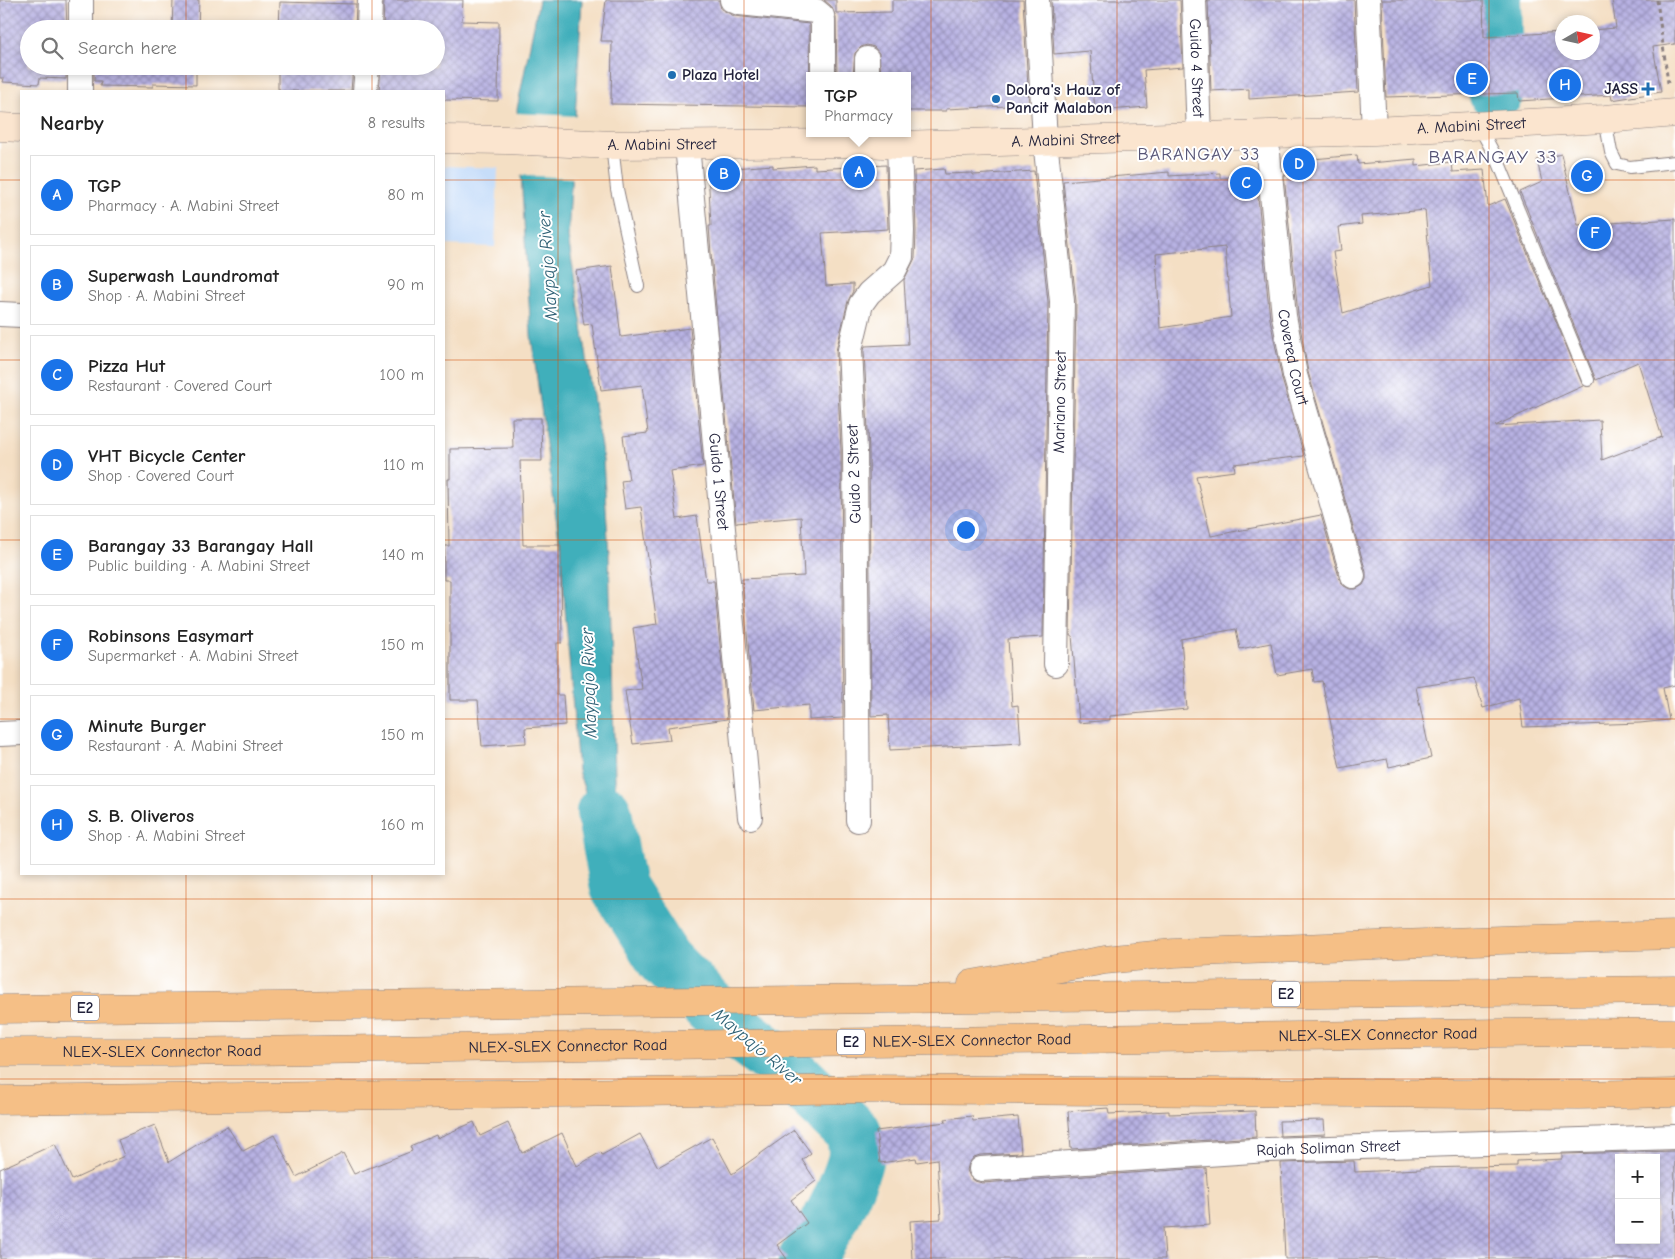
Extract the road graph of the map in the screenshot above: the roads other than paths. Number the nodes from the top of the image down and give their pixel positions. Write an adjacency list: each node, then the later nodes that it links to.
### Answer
1 (81, 0): 7 (street)
2 (370, 0): 8 (street)
3 (732, 0): 9 (street)
4 (1037, 0): 25 (street, Mariano Street)
5 (1194, 0): 21 (street, Guido 4 Street)
6 (1368, 0): 19 (street)
7 (81, 20)
8 (369, 20)
9 (823, 72)
10 (80, 75): 12 (street)
11 (366, 75): 13 (street)
12 (80, 90)
13 (365, 90)
14 (1674, 113): 15 (main road, A. Mabini Street)
15 (1605, 120): 16 (main road, A. Mabini Street); 29 (lane)
16 (1483, 126): 19 (main road, A. Mabini Street); 33 (lane)
17 (0, 127): 18 (main road)
18 (20, 128)
19 (1374, 131): 20 (main road, A. Mabini Street)
20 (1266, 133): 21 (main road, A. Mabini Street); 34 (street, Covered Court)
21 (1199, 136): 25 (main road, A. Mabini Street)
22 (867, 138): 24 (main road, A. Mabini Street); 28 (main road, A. Mabini Street)
23 (445, 139): 26 (main road, A. Mabini Street)
24 (823, 139): 27 (main road, A. Mabini Street)
25 (1045, 140): 28 (main road, A. Mabini Street); 35 (street, Mariano Street)
26 (612, 145): 27 (main road, A. Mabini Street); 30 (lane)
27 (687, 145): 38 (street, Guido 1 Street)
28 (899, 145): 39 (street, Guido 2 Street)
29 (1675, 162)
30 (638, 286)
31 (0, 314): 32 (street)
32 (20, 315)
33 (1588, 380)
34 (1353, 576)
35 (1056, 664)
36 (20, 733): 37 (street)
37 (0, 734)
38 (750, 817)
39 (858, 820)
40 (1675, 936): 42 (highway)
41 (1675, 990): 42 (highway, E2)
42 (897, 998): 43 (highway, E2)
43 (0, 1009)
44 (1675, 1032): 45 (highway, NLEX-SLEX Connector Road / E2)
45 (0, 1052)
46 (1675, 1093): 47 (highway)
47 (0, 1100)
48 (1675, 1137): 49 (street, Rajah Soliman Street)
49 (982, 1169)

